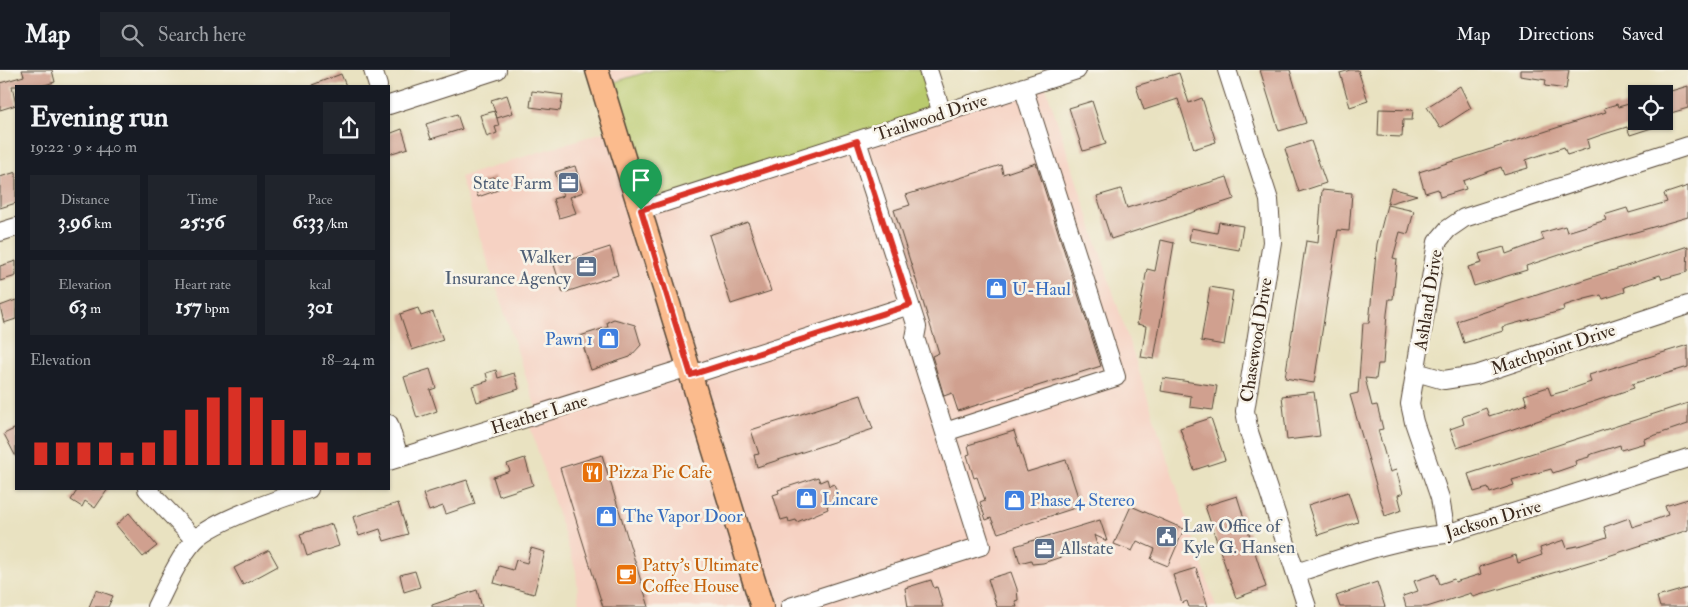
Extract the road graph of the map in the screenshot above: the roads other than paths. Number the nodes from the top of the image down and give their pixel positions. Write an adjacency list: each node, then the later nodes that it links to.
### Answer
1 (373, 70): 7 (street)
2 (497, 70): 9 (street)
3 (597, 70): 13 (main road)
4 (928, 70): 10 (street)
5 (1077, 70): 8 (street, Trailwood Drive)
6 (1227, 70): 28 (street, Chasewood Drive)
7 (378, 85)
8 (1023, 87): 10 (street, Trailwood Drive); 21 (street)
9 (390, 105)
10 (942, 113): 11 (street, Trailwood Drive)
11 (857, 141): 13 (street, Trailwood Drive); 16 (street)
12 (1688, 146): 19 (street, Ashland Drive)
13 (641, 210): 18 (main road)
14 (15, 227): 15 (street)
15 (0, 232)
16 (910, 305): 18 (street, Heather Lane); 21 (street)
17 (1688, 305): 19 (street, Matchpoint Drive)
18 (690, 371): 23 (street, Heather Lane); 30 (main road)
19 (1416, 372): 26 (street, Ashland Drive)
20 (390, 431): 23 (street)
21 (945, 432): 31 (street)
22 (1688, 458): 26 (street, Jackson Drive)
23 (394, 459)
24 (148, 490): 27 (street)
25 (306, 490): 27 (street)
26 (1446, 534): 28 (street, Jackson Drive)
27 (195, 540): 29 (street)
28 (1296, 573): 32 (street, Chasewood Drive)
29 (156, 607)
30 (762, 607)
31 (790, 607)
32 (1307, 607)

